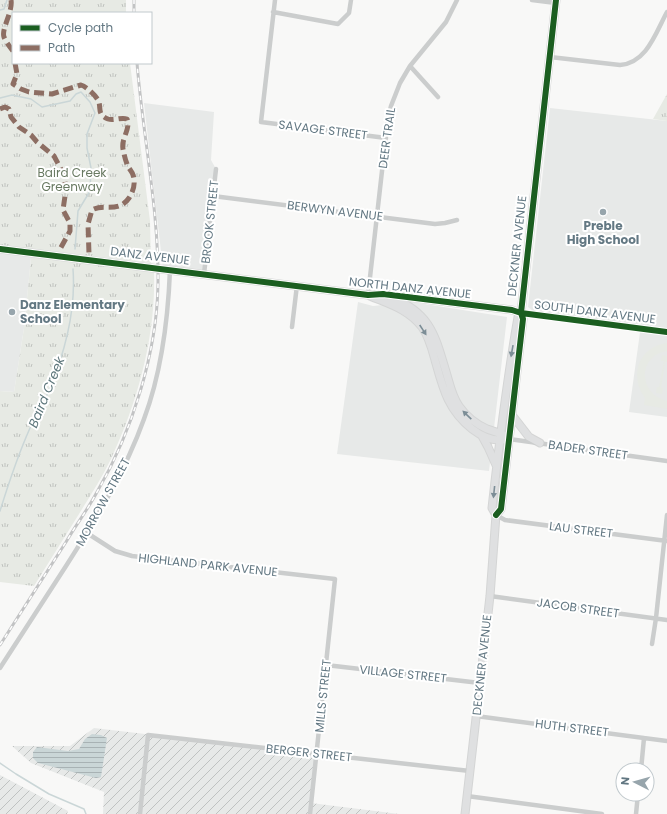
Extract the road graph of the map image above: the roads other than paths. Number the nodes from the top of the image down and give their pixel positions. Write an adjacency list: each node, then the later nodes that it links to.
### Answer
1 (275, 0): 6 (street)
2 (351, 0): 6 (street)
3 (457, 0): 9 (street, DEER TRAIL)
4 (532, 0): 5 (street)
5 (556, 1): 8 (street, DECKNER AVENUE)
6 (273, 12): 11 (street, SAVAGE STREET)
7 (667, 12): 8 (street)
8 (550, 57): 22 (street, DECKNER AVENUE)
9 (410, 66): 10 (street); 11 (street, DEER TRAIL)
10 (438, 98)
11 (386, 138): 14 (street, DEER TRAIL)
12 (216, 169): 13 (street, BROOK STREET)
13 (213, 196): 14 (street, BERWYN AVENUE); 18 (street, BROOK STREET)
14 (377, 217): 15 (street, BERWYN AVENUE); 21 (street, DEER TRAIL)
15 (457, 220)
16 (0, 249): 17 (street, DANZ AVENUE)
17 (170, 270): 18 (street, DANZ AVENUE); 34 (street, MORROW STREET)
18 (204, 274): 19 (street, DANZ AVENUE)
19 (296, 285): 21 (street, NORTH DANZ AVENUE); 23 (street)
20 (383, 294): 21 (street, NORTH DANZ AVENUE); 22 (street, NORTH DANZ AVENUE); 27 (street, one-way to 20)
21 (368, 295): 26 (street, one-way to 26)
22 (521, 313): 24 (street, SOUTH DANZ AVENUE); 25 (street, DECKNER AVENUE); 27 (street, DECKNER AVENUE, one-way to 27)
23 (292, 327)
24 (667, 332)
25 (512, 415): 28 (street, DECKNER AVENUE); 29 (street)
26 (482, 436): 27 (street); 31 (street)
27 (500, 436): 28 (street); 31 (street, DECKNER AVENUE)
28 (509, 439): 29 (street, BADER STREET); 32 (street, DECKNER AVENUE)
29 (540, 443): 30 (street, BADER STREET)
30 (667, 461)
31 (496, 470): 32 (street, DECKNER AVENUE, one-way to 32)
32 (496, 515): 35 (street, LAU STREET); 37 (street, DECKNER AVENUE)
33 (667, 515): 35 (street)
34 (87, 533): 36 (street, HIGHLAND PARK AVENUE); 42 (street, MORROW STREET)
35 (666, 541): 38 (street)
36 (336, 578): 41 (street, MILLS STREET)
37 (490, 596): 38 (street, JACOB STREET); 43 (street, DECKNER AVENUE)
38 (656, 618): 39 (street, JACOB STREET); 40 (street)
39 (667, 620)
40 (652, 644)
41 (326, 665): 43 (street, VILLAGE STREET); 47 (street, MILLS STREET)
42 (0, 668)
43 (480, 683): 44 (street, DECKNER AVENUE)
44 (476, 716): 45 (street, HUTH STREET); 49 (street, DECKNER AVENUE)
45 (644, 738): 46 (street, HUTH STREET); 48 (street)
46 (667, 741)
47 (316, 754): 49 (street, BERGER STREET); 52 (street, BERGER STREET); 53 (street, MILLS STREET)
48 (641, 762)
49 (470, 771): 50 (street, DECKNER AVENUE)
50 (467, 796): 54 (street, DECKNER AVENUE); 55 (street)
51 (637, 802): 56 (street)
52 (140, 814)
53 (310, 814)
54 (465, 814)
55 (602, 814)
56 (636, 814)

